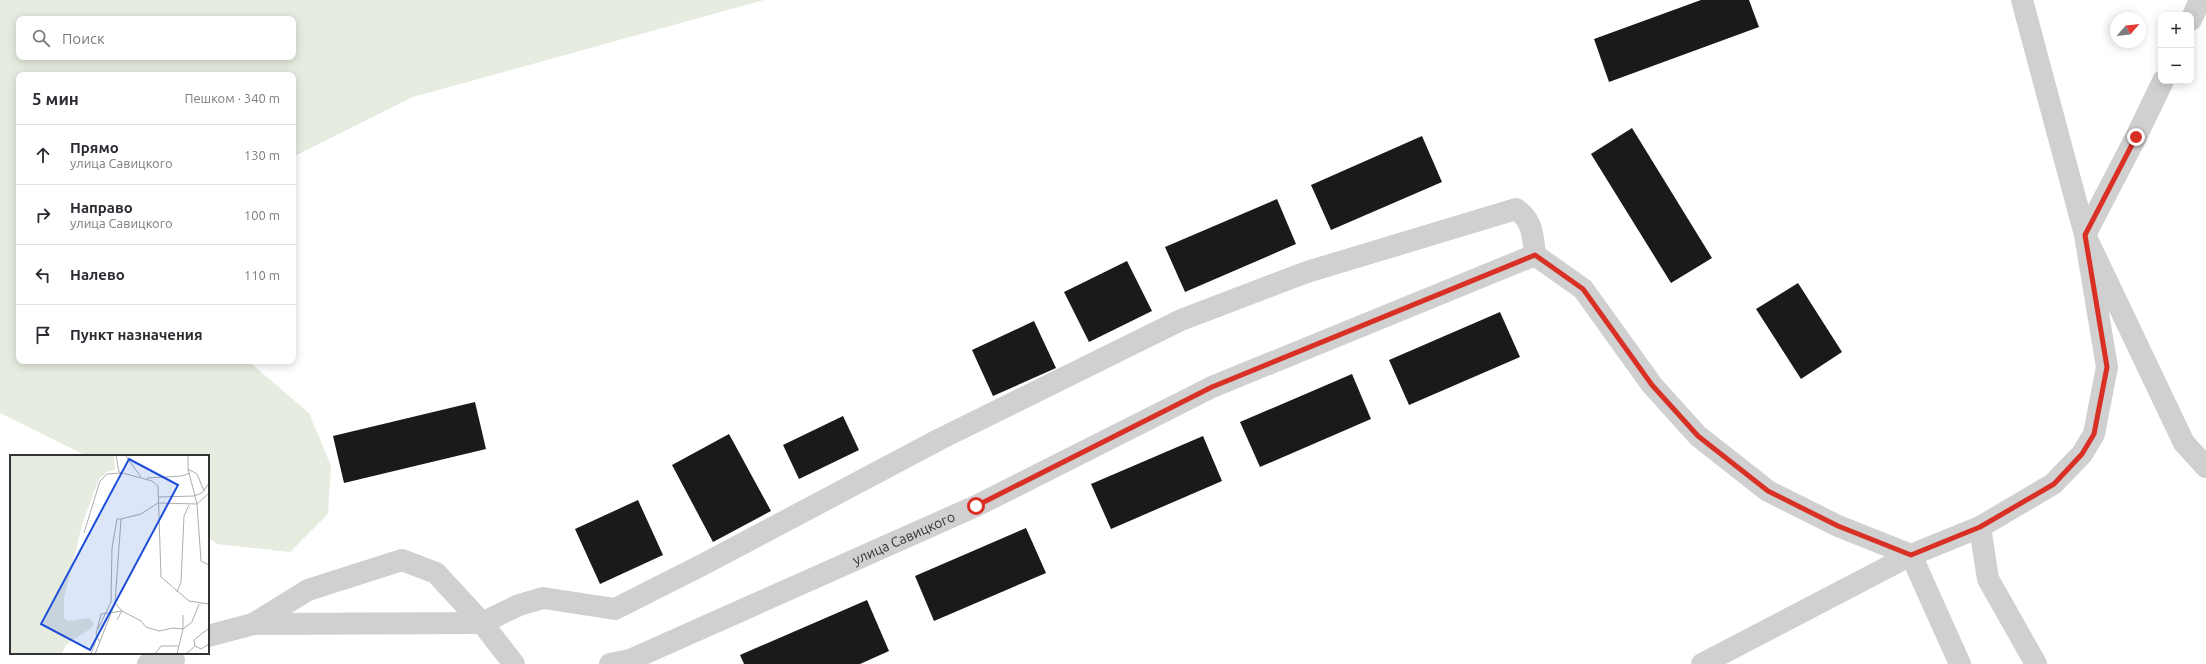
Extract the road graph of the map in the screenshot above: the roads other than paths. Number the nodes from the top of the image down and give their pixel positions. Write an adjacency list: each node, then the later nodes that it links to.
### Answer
1 (2200, 0): 3 (street)
2 (2021, 2): 5 (street)
3 (2194, 13)
4 (2161, 84): 5 (street)
5 (2085, 235): 7 (street); 8 (street)
6 (1535, 255): 9 (street); 10 (street); 14 (street, улица Савицкого)
7 (2206, 467)
8 (1980, 527): 9 (street); 19 (street)
9 (1911, 555): 17 (street); 18 (street)
10 (482, 623): 11 (street); 11 (street); 16 (street)
11 (253, 624): 12 (street)
12 (209, 636)
13 (176, 659): 15 (street)
14 (623, 663)
15 (148, 664)
16 (514, 664)
17 (1702, 664)
18 (1960, 664)
19 (2036, 664)

